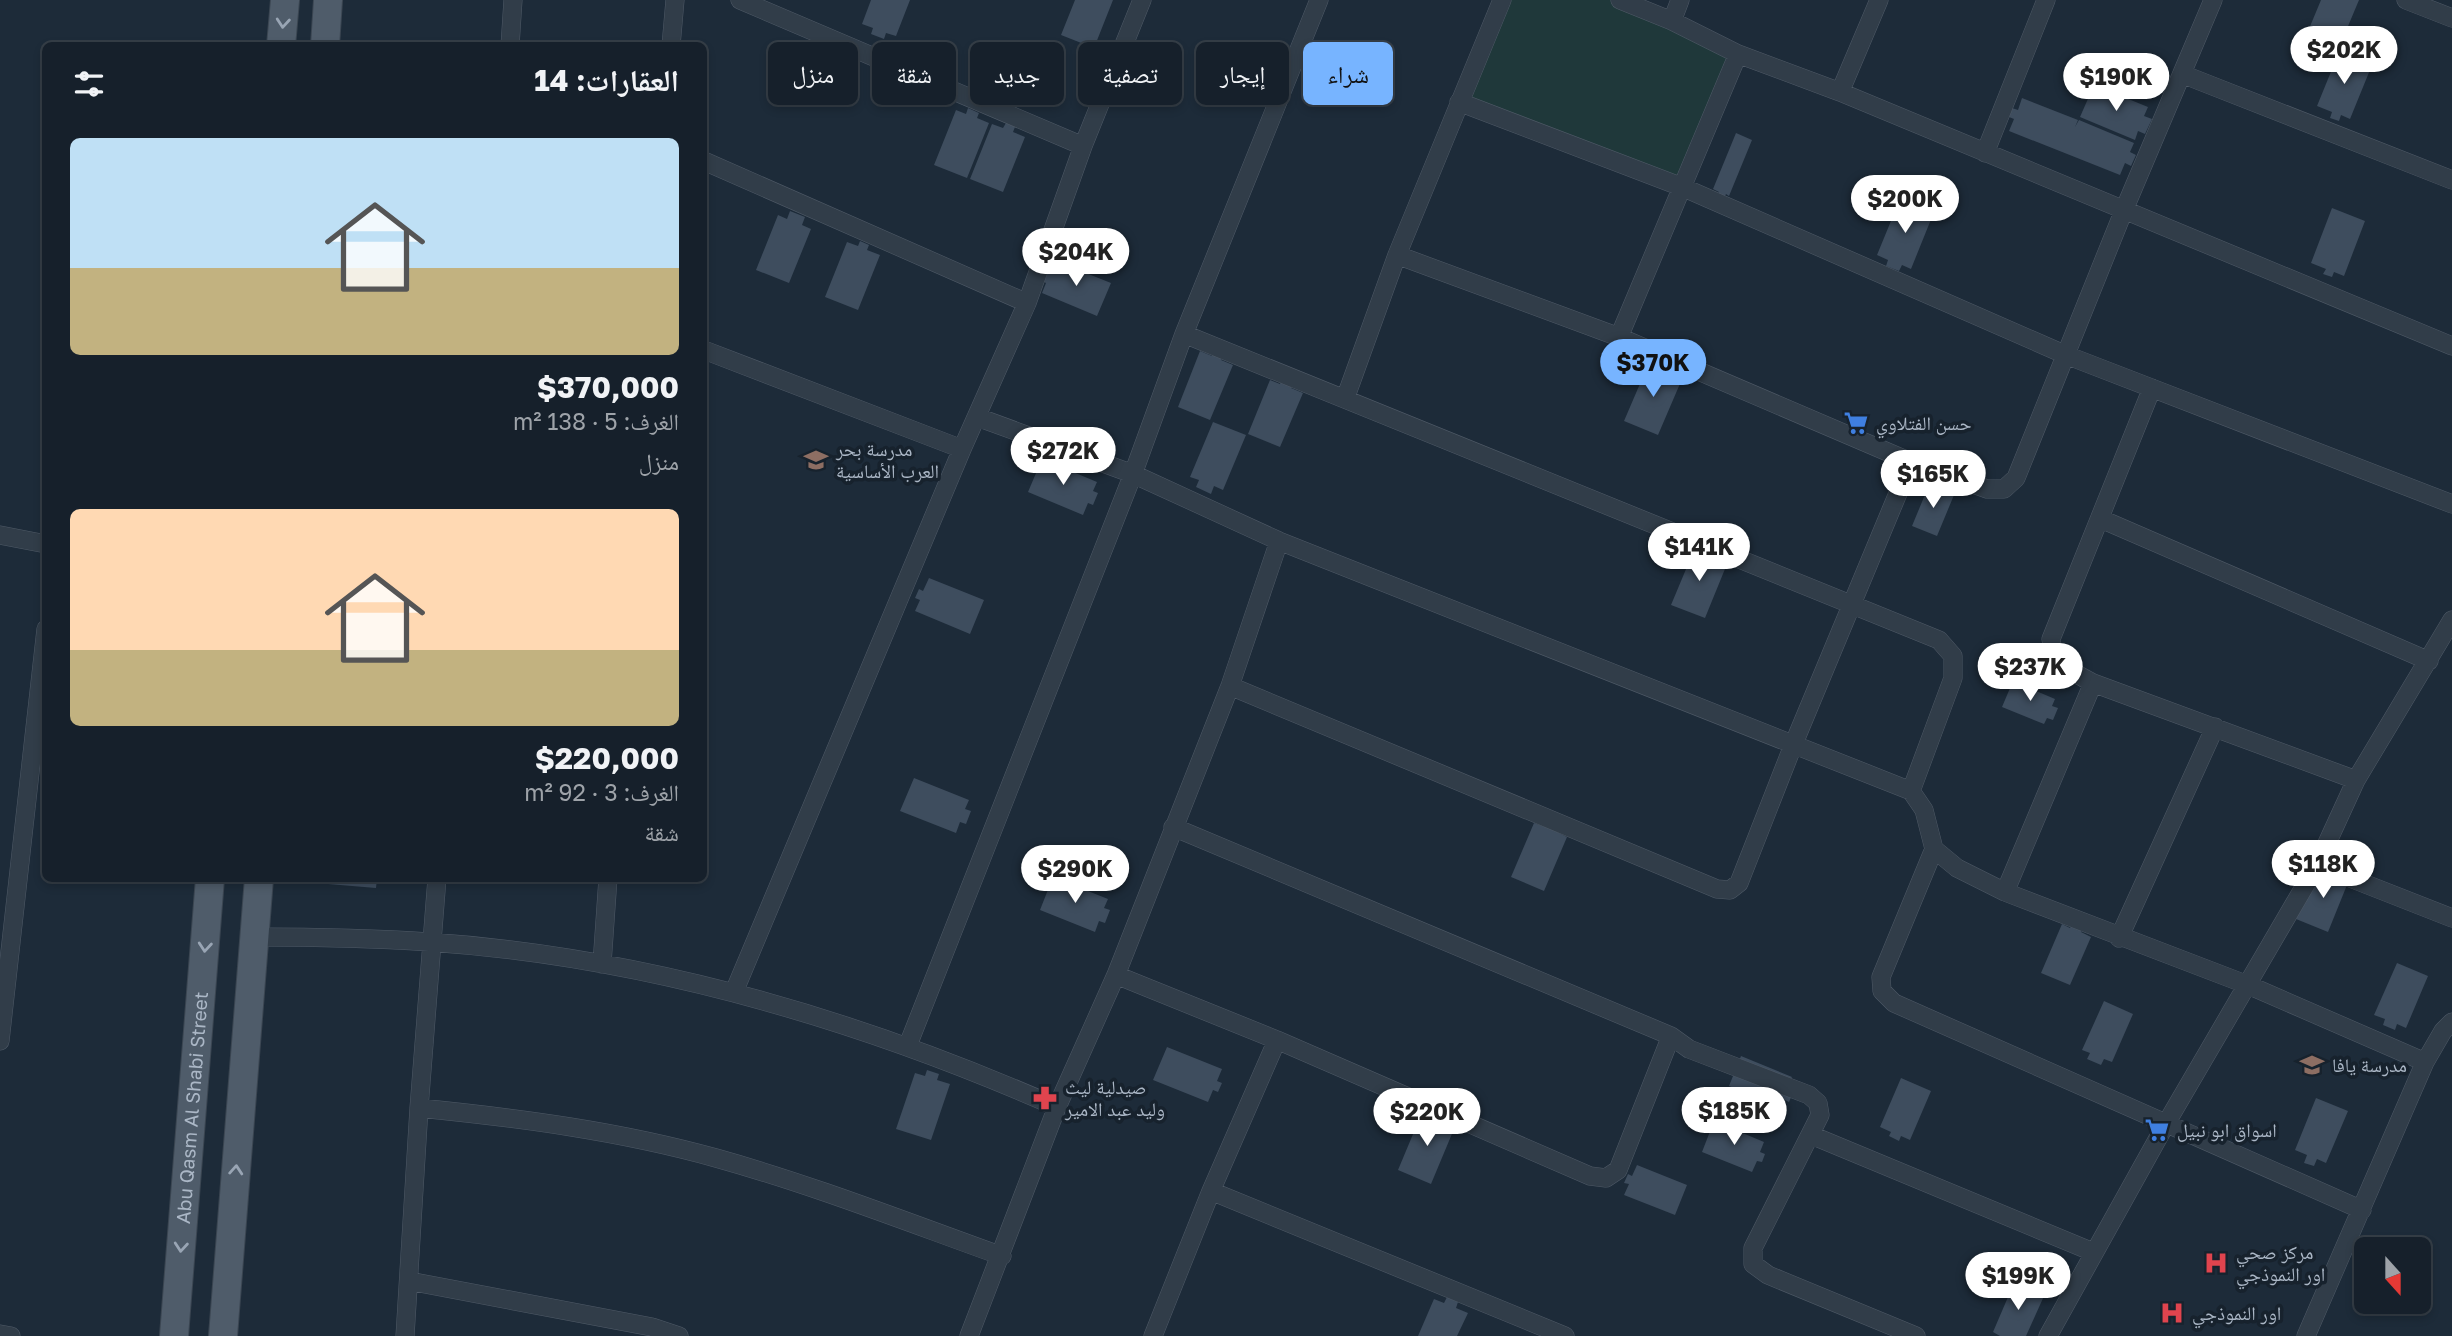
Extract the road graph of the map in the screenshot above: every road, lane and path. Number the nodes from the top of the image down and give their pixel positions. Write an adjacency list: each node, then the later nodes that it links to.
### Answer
1 (285, 0): 17 (main road, one-way to 17)
2 (328, 0): 18 (main road)
3 (513, 0): 19 (street)
4 (675, 0): 20 (street)
5 (740, 0): 25 (street)
6 (1142, 0): 25 (street)
7 (1319, 0): 33 (street)
8 (1502, 0): 24 (street)
9 (1620, 0): 16 (street)
10 (1681, 0): 16 (street)
11 (1879, 0): 23 (street)
12 (2046, 0): 26 (street)
13 (2213, 0): 22 (street)
14 (2406, 0): 15 (street)
15 (2452, 18)
16 (1672, 21): 21 (street)
17 (281, 42)
18 (324, 42)
19 (510, 42)
20 (671, 42)
21 (1738, 54): 23 (street); 29 (street)
22 (2182, 74): 28 (street); 30 (street)
23 (1840, 92): 26 (street)
24 (1459, 102): 29 (street); 31 (street)
25 (1083, 146): 32 (street)
26 (1985, 153): 30 (street)
27 (707, 162): 32 (street)
28 (2452, 180)
29 (1682, 187): 34 (street); 37 (street)
30 (2124, 210): 35 (street); 37 (street)
31 (1397, 255): 34 (street); 39 (street)
32 (1027, 303): 40 (street)
33 (1184, 334): 39 (street); 43 (street)
34 (1619, 337): 42 (street)
35 (2452, 346)
36 (707, 350): 41 (street)
37 (2066, 355): 38 (street); 42 (street)
38 (2152, 388): 44 (street); 45 (street)
39 (1345, 399): 49 (street)
40 (977, 416): 41 (street); 43 (street)
41 (962, 449): 75 (street)
42 (1911, 462): 49 (street)
43 (1133, 474): 47 (street); 80 (street)
44 (2452, 503)
45 (2101, 519): 52 (street); 53 (street)
46 (0, 535): 48 (street)
47 (1279, 541): 54 (street); 56 (street)
48 (42, 543)
49 (1851, 604): 56 (street); 58 (street)
50 (2452, 620): 52 (street)
51 (42, 660): 70 (street)
52 (2429, 660): 57 (street)
53 (2092, 683): 55 (street); 66 (street)
54 (1230, 686): 56 (street); 59 (street)
55 (2216, 727): 57 (street); 69 (street)
56 (1794, 743): 58 (street)
57 (2356, 780): 61 (street)
58 (1911, 791): 60 (street)
59 (1173, 827): 73 (street); 77 (street)
60 (1934, 849): 66 (street); 84 (street)
61 (2317, 865): 67 (street); 74 (street)
62 (210, 882): 93 (main road, Abu Qasm Al Shabi Street, one-way to 93)
63 (259, 882): 68 (main road)
64 (437, 882): 71 (street)
65 (608, 882): 72 (street)
66 (2005, 892): 69 (street)
67 (2452, 918)
68 (254, 937): 71 (street); 94 (main road, one-way to 68)
69 (2119, 937): 74 (street)
70 (5, 942): 79 (street)
71 (431, 942): 72 (street); 83 (street)
72 (602, 964): 75 (street)
73 (1116, 975): 78 (street); 82 (street)
74 (2248, 985): 81 (street); 84 (street)
75 (734, 992): 80 (street)
76 (2452, 1022): 81 (street)
77 (1671, 1036): 78 (street); 85 (street)
78 (1277, 1040): 86 (street)
79 (0, 1041)
80 (908, 1045): 82 (street)
81 (2425, 1062): 87 (street)
82 (1057, 1107): 89 (street)
83 (419, 1108): 89 (street); 90 (street)
84 (2167, 1122): 87 (street); 88 (street)
85 (1811, 1135): 88 (street); 100 (street)
86 (1212, 1191): 98 (street); 99 (street)
87 (2362, 1210): 102 (street)
88 (2093, 1252): 101 (street)
89 (1002, 1256): 97 (street)
90 (409, 1281): 95 (street); 96 (street)
91 (0, 1334): 92 (street)
92 (11, 1336)
93 (174, 1336)
94 (223, 1336)
95 (405, 1336)
96 (679, 1336)
97 (970, 1336)
98 (1153, 1336)
99 (1566, 1336)
100 (1916, 1336)
101 (2048, 1336)
102 (2306, 1336)

